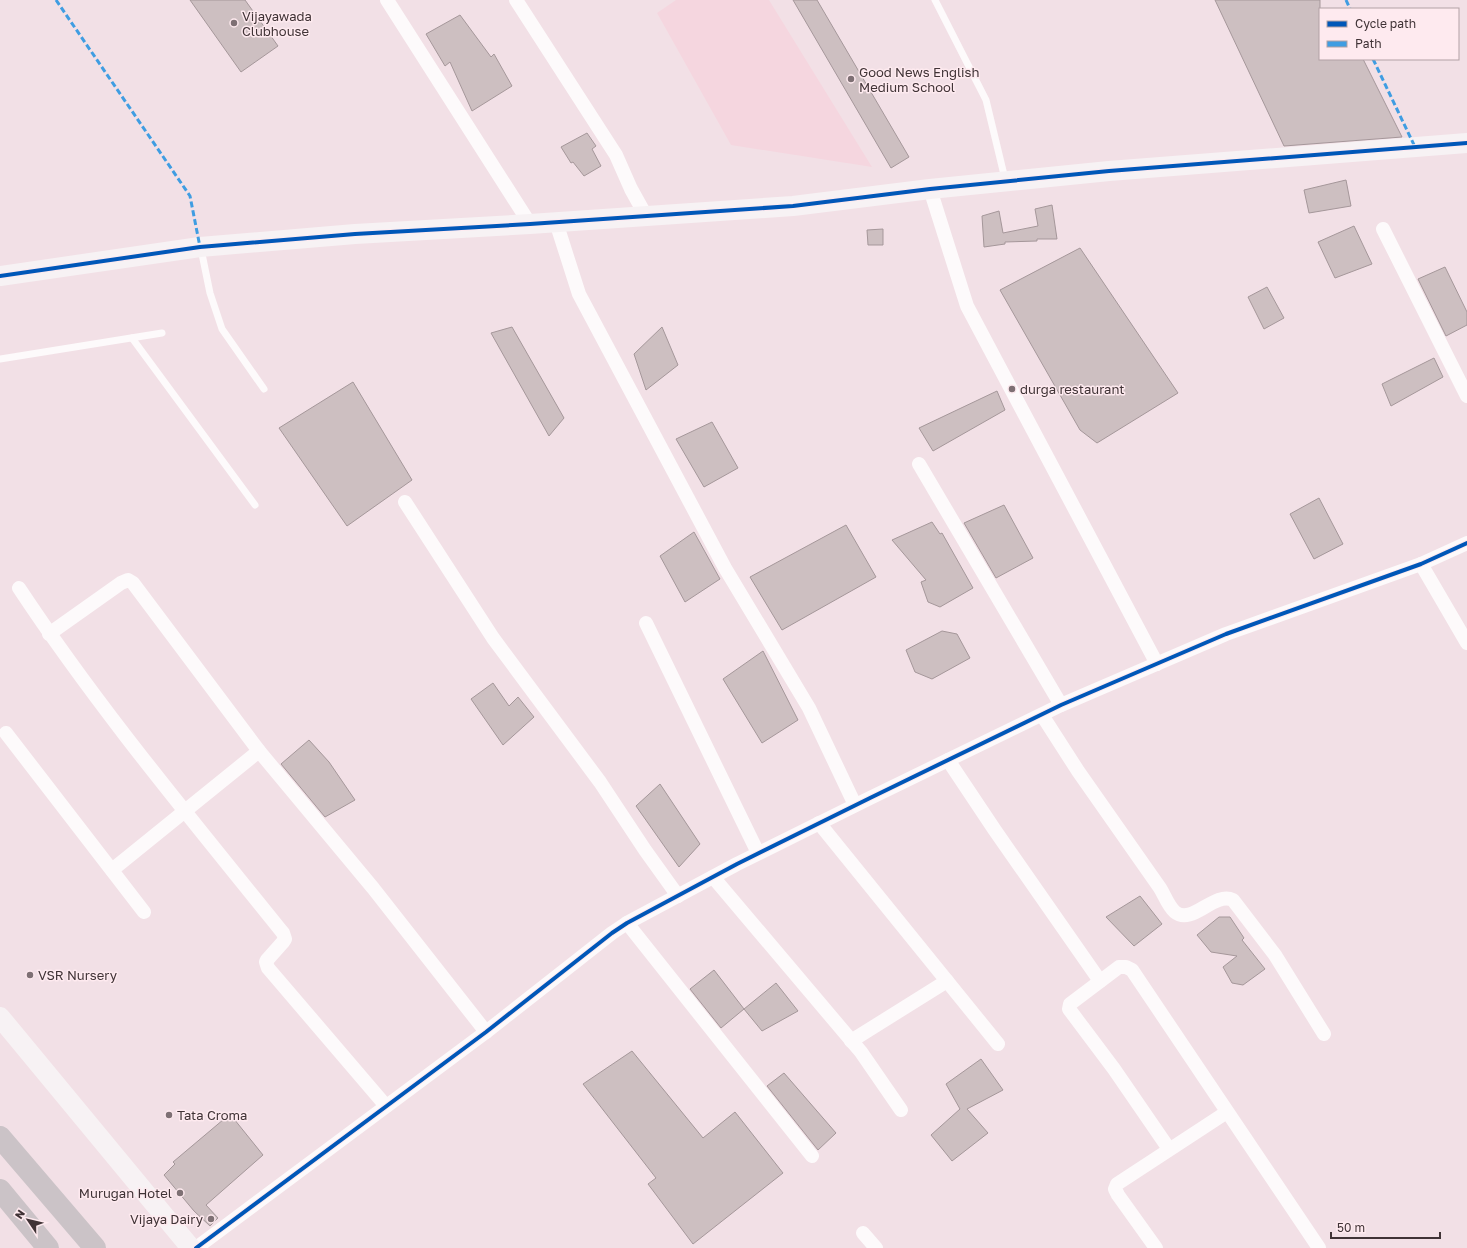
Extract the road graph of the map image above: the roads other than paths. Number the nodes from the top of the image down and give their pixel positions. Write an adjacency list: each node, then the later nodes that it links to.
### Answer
1 (387, 0): 9 (street)
2 (516, 0): 7 (street)
3 (935, 0): 5 (lane)
4 (1467, 143): 5 (street)
5 (1006, 182): 6 (street)
6 (930, 189): 7 (street); 27 (street)
7 (646, 216): 8 (street)
8 (556, 222): 9 (street); 33 (street)
9 (530, 224): 11 (street)
10 (1383, 229): 17 (street)
11 (200, 247): 12 (street); 16 (lane)
12 (0, 276)
13 (162, 333): 14 (lane)
14 (132, 338): 15 (lane); 20 (lane)
15 (0, 359)
16 (264, 389)
17 (1467, 396)
18 (919, 464): 28 (street)
19 (405, 502): 39 (street)
20 (255, 505)
21 (1467, 543): 22 (street)
22 (1421, 564): 26 (street); 27 (street)
23 (19, 588): 25 (street)
24 (646, 623): 36 (street)
25 (50, 634): 31 (street); 34 (street)
26 (1467, 643)
27 (1157, 664): 28 (street)
28 (1061, 705): 29 (street)
29 (1042, 715): 32 (street); 46 (street)
30 (6, 732): 37 (street)
31 (259, 751): 34 (street); 45 (street)
32 (948, 760): 33 (street); 43 (street)
33 (855, 805): 35 (street)
34 (185, 811): 37 (street); 49 (street)
35 (819, 823): 36 (street); 42 (street)
36 (758, 853): 38 (street)
37 (112, 870): 40 (street)
38 (713, 877): 39 (street); 47 (street)
39 (678, 896): 41 (street)
40 (144, 912)
41 (627, 923): 45 (street); 54 (street)
42 (947, 981): 47 (street); 48 (street)
43 (1100, 981): 51 (street); 53 (street)
44 (0, 1017): 59 (street)
45 (486, 1032): 49 (street)
46 (1324, 1034)
47 (851, 1041): 50 (street)
48 (998, 1044)
49 (386, 1106): 60 (street)
50 (901, 1110)
51 (1227, 1112): 53 (street); 63 (street)
52 (0, 1137): 58 (main road)
53 (1169, 1149): 62 (street)
54 (812, 1156)
55 (0, 1190): 57 (main road)
56 (863, 1233): 61 (street)
57 (48, 1248)
58 (95, 1248)
59 (191, 1248)
60 (196, 1248)
61 (876, 1248)
62 (1156, 1248)
63 (1319, 1248)

